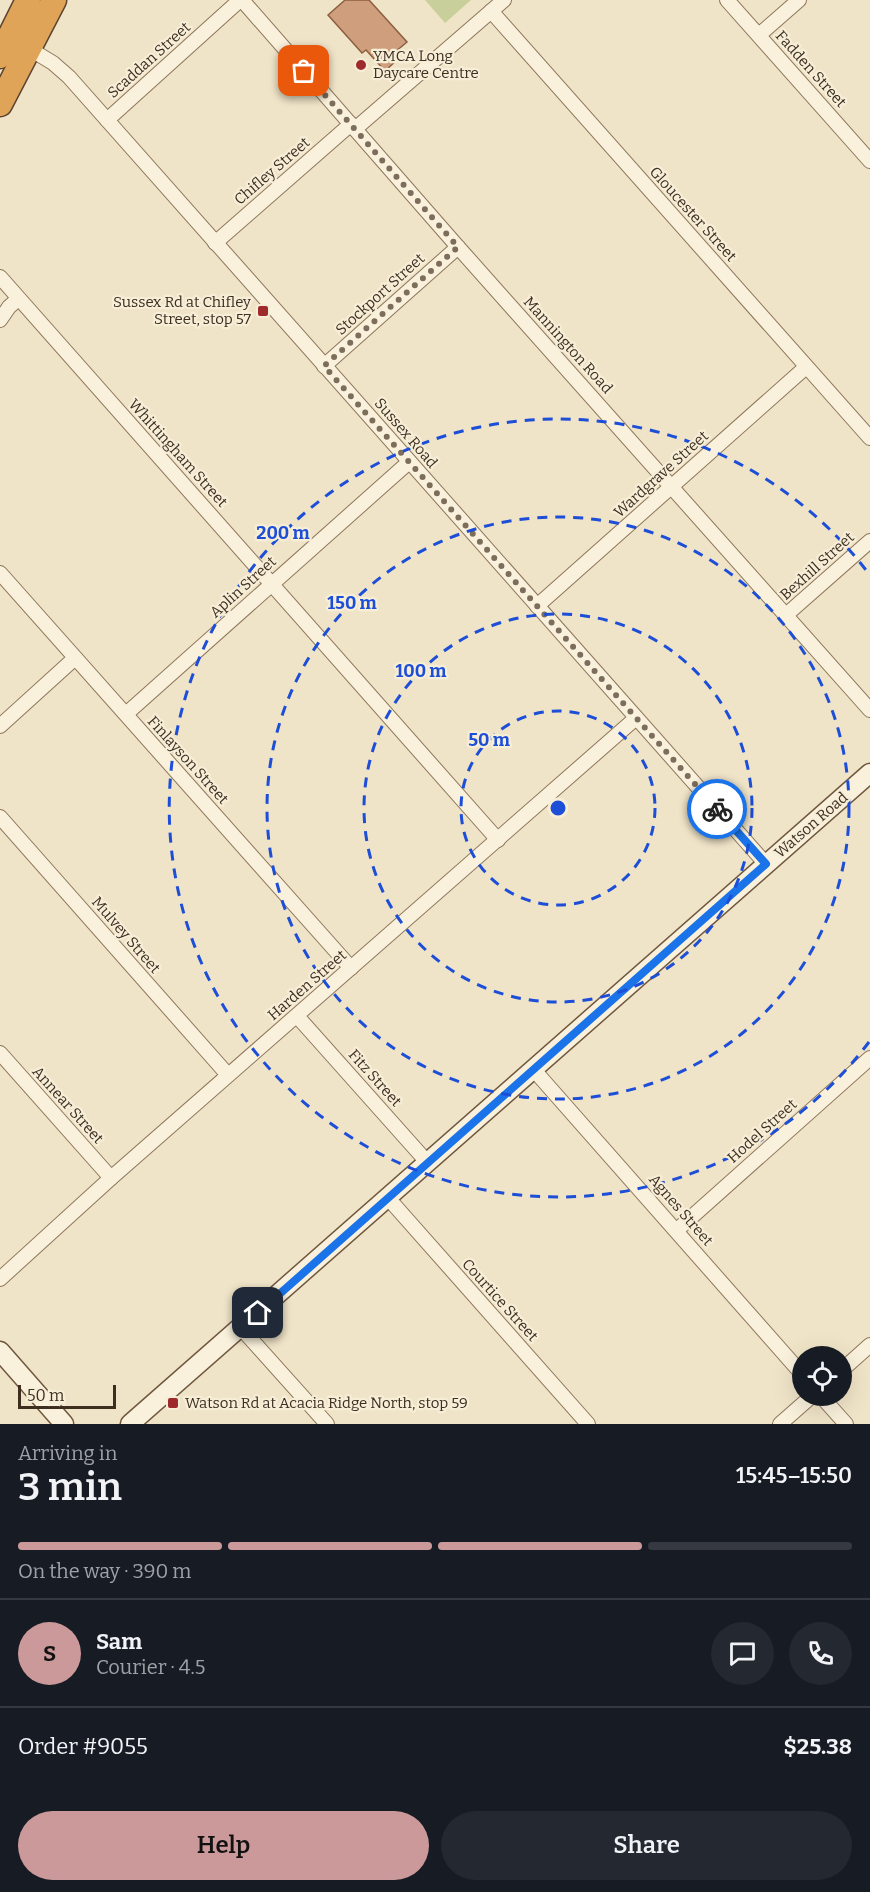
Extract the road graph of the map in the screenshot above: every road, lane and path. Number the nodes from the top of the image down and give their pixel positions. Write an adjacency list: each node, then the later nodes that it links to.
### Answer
1 (28, 0): 9 (highway)
2 (54, 0): 9 (highway)
3 (241, 0): 11 (street, Scaddan Street); 12 (street, Mannington Road)
4 (504, 0): 7 (street, Chifley Street)
5 (727, 0): 8 (street, Fadden Street)
6 (799, 0): 8 (street)
7 (491, 11): 12 (street, Chifley Street); 20 (street, Gloucester Street)
8 (759, 36): 13 (street, Fadden Street)
9 (13, 48): 10 (highway); 11 (street, Sussex Road)
10 (0, 104)
11 (107, 120): 14 (street, Sussex Road)
12 (353, 126): 14 (street, Chifley Street); 15 (street, Mannington Road)
13 (870, 161)
14 (215, 243): 19 (street, Sussex Road)
15 (458, 247): 19 (street, Stockport Street); 23 (street, Mannington Road)
16 (0, 278): 17 (street, Whittingham Street)
17 (18, 298): 18 (street); 26 (street, Whittingham Street)
18 (0, 320)
19 (324, 366): 22 (street, Sussex Road)
20 (806, 367): 21 (street, Gloucester Street); 23 (street, Wardgrave Street)
21 (870, 438)
22 (410, 462): 26 (street, Aplin Street); 27 (street, Sussex Road)
23 (672, 486): 27 (street, Wardgrave Street); 28 (street, Mannington Road)
24 (870, 541): 28 (street, Bexhill Street)
25 (0, 573): 29 (street, Finlayson Street)
26 (271, 584): 31 (street, Aplin Street); 36 (street, Whittingham Street)
27 (537, 606): 32 (street, Sussex Road)
28 (786, 615): 30 (street, Mannington Road)
29 (75, 658): 31 (street, Finlayson Street); 33 (street)
30 (870, 710)
31 (126, 714): 38 (street, Finlayson Street)
32 (636, 718): 36 (street, Harden Street); 37 (street, Sussex Road)
33 (0, 726)
34 (870, 773): 37 (street, Watson Road)
35 (0, 817): 43 (street, Mulvey Street)
36 (498, 840): 38 (street, Harden Street)
37 (766, 864): 42 (street, Watson Road)
38 (351, 968): 39 (street, Harden Street)
39 (297, 1016): 43 (street, Harden Street); 44 (street, Fitz Street)
40 (0, 1053): 45 (street, Annear Street)
41 (870, 1058): 47 (street, Hodel Street)
42 (534, 1070): 44 (street, Watson Road); 47 (street, Agnes Street)
43 (228, 1075): 45 (street, Harden Street)
44 (428, 1162): 46 (street, Watson Road)
45 (111, 1178): 48 (street, Harden Street)
46 (388, 1198): 49 (street, Watson Road); 59 (street, Courtice Street)
47 (676, 1230): 53 (street, Agnes Street)
48 (0, 1280)
49 (242, 1328): 57 (street, Watson Road); 58 (street)
50 (870, 1345): 52 (street)
51 (0, 1351): 56 (street)
52 (852, 1361)
53 (792, 1363)
54 (800, 1406): 60 (street)
55 (830, 1406): 61 (street)
56 (64, 1424)
57 (130, 1424)
58 (327, 1424)
59 (588, 1424)
60 (780, 1424)
61 (846, 1424)

